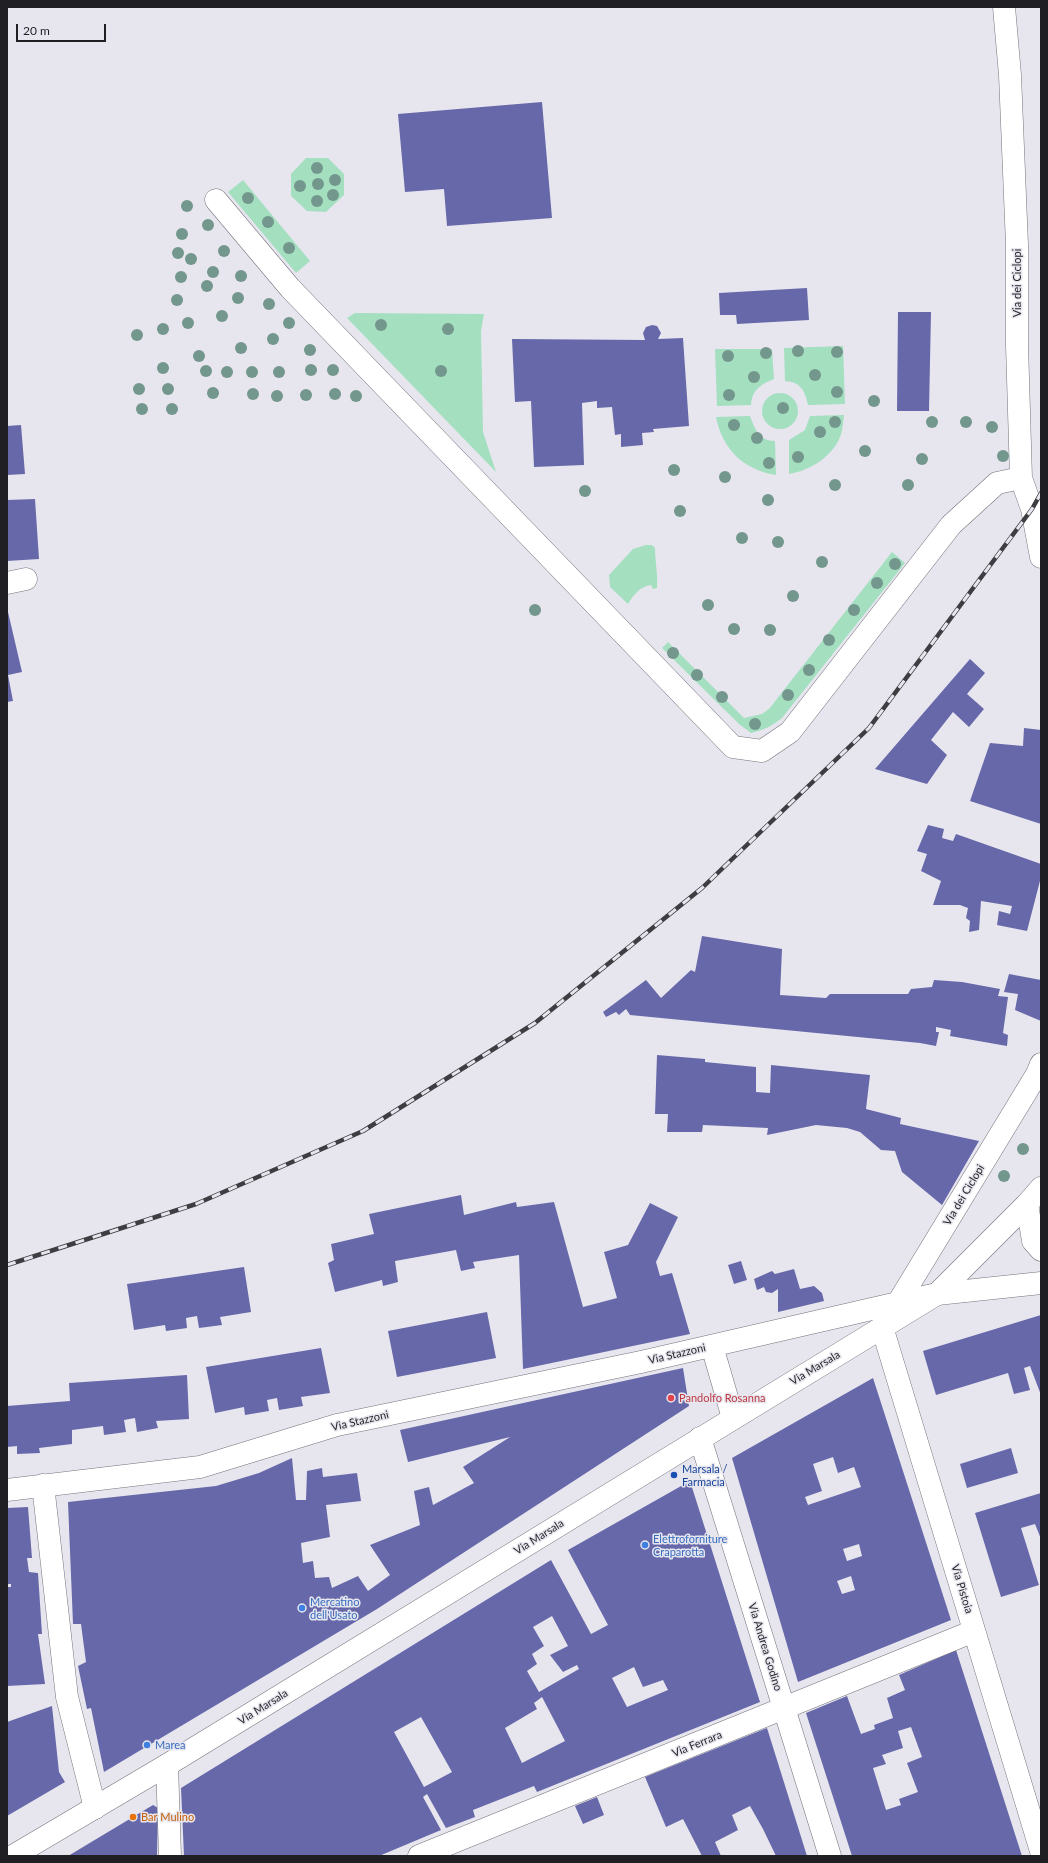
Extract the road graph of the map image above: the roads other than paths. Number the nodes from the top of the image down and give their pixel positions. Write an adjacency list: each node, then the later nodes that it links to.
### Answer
1 (1004, 7): 3 (street, Via dei Ciclopi)
2 (216, 200): 3 (street)
3 (1021, 478): 4 (street, Via dei Ciclopi)
4 (1041, 557)
5 (1041, 1064): 11 (street, Via dei Ciclopi)
6 (1041, 1188): 7 (street, Via Marsala)
7 (1027, 1204): 8 (street); 10 (street, Via Marsala)
8 (1041, 1250)
9 (1041, 1283): 10 (street, Via Stazzoni)
10 (937, 1294): 11 (street, Via Stazzoni); 12 (street, Via Marsala)
11 (896, 1303): 12 (street, Via dei Ciclopi); 13 (street, Via Stazzoni)
12 (884, 1326): 14 (street, Via Marsala); 18 (street, Via Pistoia)
13 (712, 1346): 14 (street, Via Stazzoni); 16 (street, Via Stazzoni)
14 (733, 1418): 15 (street, Via Marsala)
15 (700, 1438): 19 (street, Via Andrea Godino); 20 (street, Via Marsala)
16 (43, 1486): 17 (street, Via Stazzoni); 21 (street)
17 (7, 1490)
18 (974, 1630): 19 (street, Via Ferrara); 22 (street, Via Pistoia)
19 (784, 1708): 25 (street, Via Ferrara); 26 (street, Via Andrea Godino)
20 (167, 1765): 21 (street, Via Marsala); 24 (street)
21 (95, 1808): 23 (street, Via Marsala)
22 (1041, 1851)
23 (13, 1856)
24 (170, 1856)
25 (420, 1856)
26 (830, 1856)

